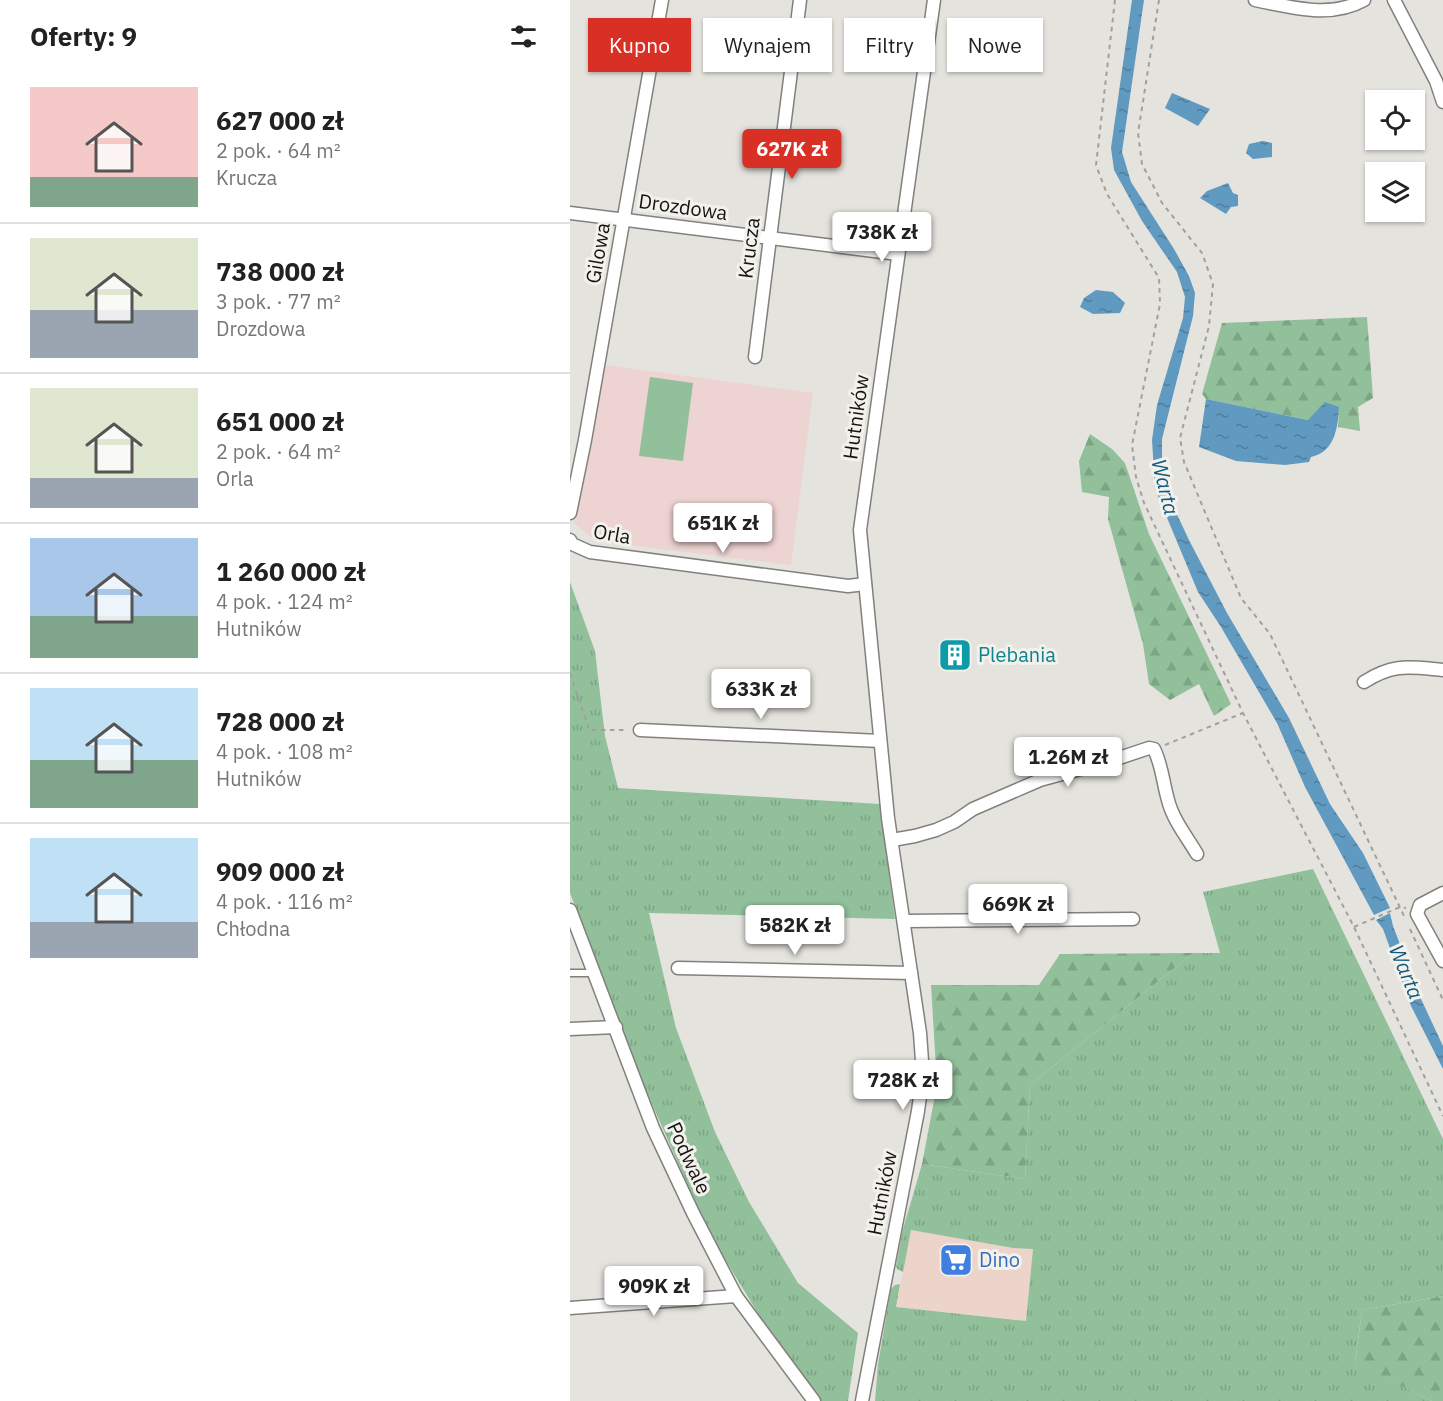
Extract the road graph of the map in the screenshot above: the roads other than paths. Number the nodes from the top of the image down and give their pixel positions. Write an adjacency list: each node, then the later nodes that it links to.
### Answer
1 (662, 0): 9 (street, Gilowa)
2 (800, 0): 10 (street, Krucza)
3 (934, 0): 11 (street, Hutników)
4 (1255, 0): 5 (street)
5 (1364, 0)
6 (1394, 0): 7 (street)
7 (1443, 102)
8 (570, 213): 9 (street, Drozdowa)
9 (624, 219): 10 (street, Drozdowa); 13 (street, Gilowa)
10 (770, 238): 11 (street, Drozdowa); 12 (street, Krucza)
11 (898, 254): 15 (street, Hutników)
12 (755, 357)
13 (570, 513)
14 (570, 540): 15 (street, Orla)
15 (865, 584): 19 (street, Hutników)
16 (1443, 670): 17 (street)
17 (1364, 682)
18 (640, 730): 19 (street)
19 (880, 741): 20 (street, Hutników)
20 (892, 840): 21 (street); 25 (street, Hutników)
21 (1197, 854)
22 (1443, 893): 26 (street)
23 (570, 910): 29 (street, Podwale)
24 (1133, 919): 25 (street)
25 (904, 921): 30 (street, Hutników)
26 (1443, 961)
27 (678, 969): 30 (street)
28 (570, 973): 29 (lane)
29 (595, 973): 31 (street, Podwale)
30 (911, 973): 36 (street, Hutników)
31 (616, 1027): 32 (street); 33 (street, Podwale)
32 (570, 1029)
33 (736, 1296): 34 (street); 35 (street, Podwale)
34 (570, 1308)
35 (814, 1401)
36 (862, 1401)

